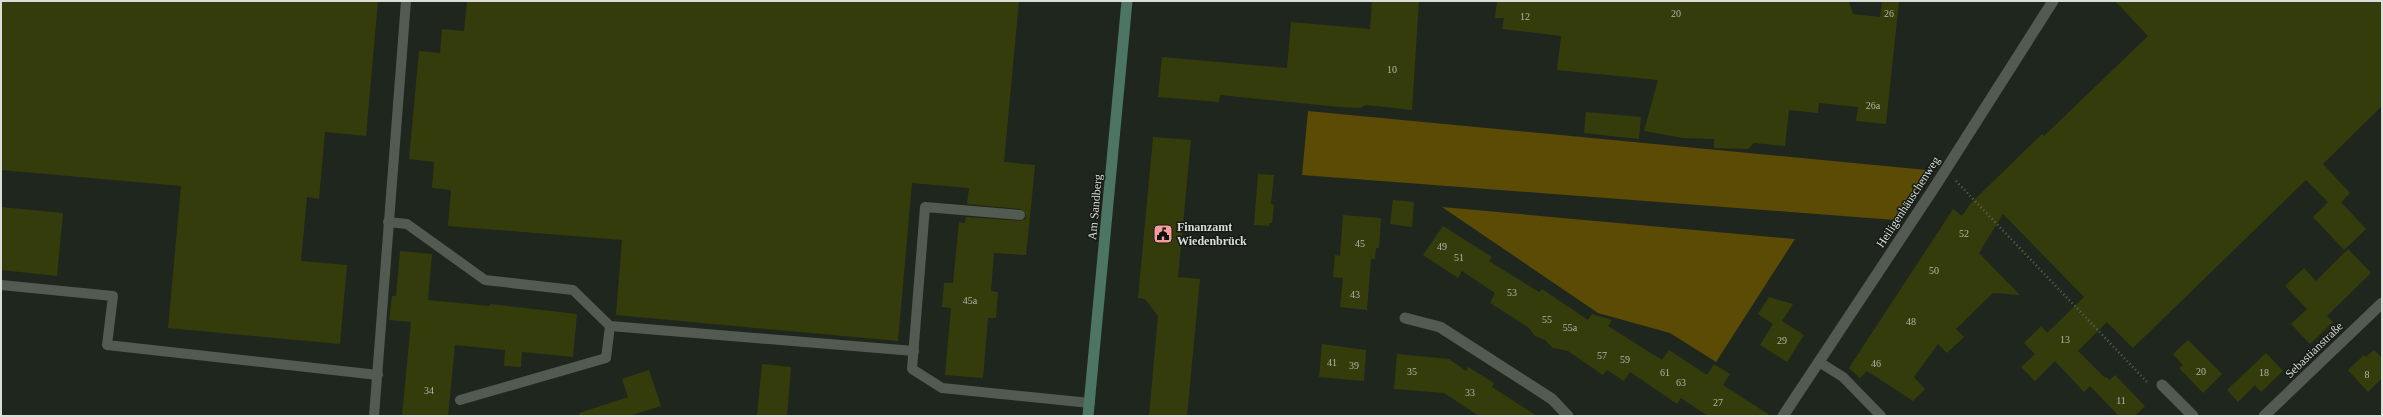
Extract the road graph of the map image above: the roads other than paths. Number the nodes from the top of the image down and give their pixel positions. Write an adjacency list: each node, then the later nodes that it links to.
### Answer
1 (406, 1): 5 (lane)
2 (1127, 1): 15 (main road, Am Sandberg)
3 (2053, 1): 11 (street, Heiligenhäuschenweg)
4 (1020, 215): 10 (lane)
5 (388, 222): 9 (lane); 12 (lane)
6 (1, 285): 12 (lane)
7 (2382, 303): 22 (street, Sebastianstraße)
8 (1405, 318): 18 (street)
9 (610, 326): 10 (lane); 14 (lane)
10 (914, 351): 15 (lane)
11 (1819, 362): 19 (street, Heiligenhäuschenweg); 20 (lane)
12 (378, 375): 16 (lane)
13 (2162, 385): 21 (street)
14 (460, 400)
15 (1090, 403): 17 (main road, Am Sandberg)
16 (374, 416)
17 (1088, 416)
18 (1568, 416)
19 (1783, 416)
20 (1881, 416)
21 (2192, 416)
22 (2264, 416)

